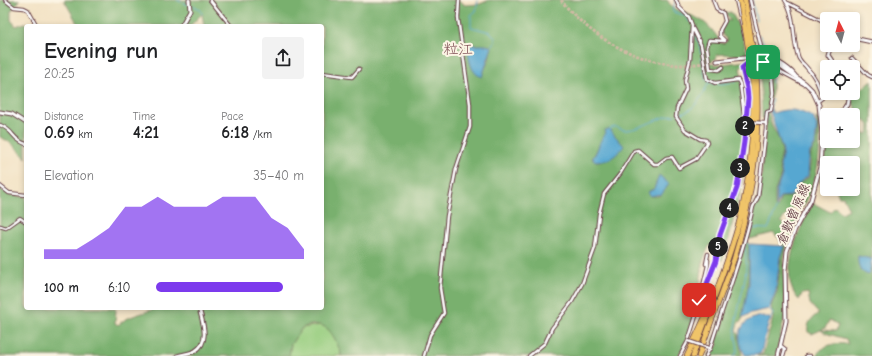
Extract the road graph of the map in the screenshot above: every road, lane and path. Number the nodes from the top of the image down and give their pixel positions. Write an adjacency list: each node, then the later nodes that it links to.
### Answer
1 (5, 0): 13 (street)
2 (189, 0): 14 (street)
3 (210, 0): 15 (street)
4 (459, 0): 53 (street)
5 (676, 0): 16 (street)
6 (713, 0): 23 (street)
7 (736, 0): 19 (street)
8 (740, 0): 25 (highway, bridge)
9 (745, 0): 25 (highway, bridge)
10 (750, 0): 27 (street)
11 (786, 1): 12 (street); 30 (street)
12 (820, 20)
13 (36, 24)
14 (182, 24)
15 (229, 24)
16 (692, 27): 34 (street); 54 (street)
17 (860, 39): 18 (street)
18 (872, 42)
19 (756, 55)
20 (852, 58): 28 (street)
21 (717, 61): 27 (street, 倉敷曽原線)
22 (773, 66): 29 (street); 34 (street); 35 (street)
23 (723, 67)
24 (359, 69): 26 (street)
25 (754, 70): 48 (highway); 58 (highway)
26 (324, 73)
27 (795, 75): 29 (street, 倉敷曽原線)
28 (872, 77)
29 (808, 86): 30 (street, 倉敷曽原線)
30 (818, 101): 32 (street, 倉敷曽原線)
31 (0, 112): 33 (street)
32 (820, 115)
33 (24, 122)
34 (746, 122): 35 (street, bridge); 47 (street)
35 (765, 123): 51 (street)
36 (0, 125): 37 (street)
37 (24, 143)
38 (821, 148): 50 (street, 倉敷曽原線)
39 (0, 186): 40 (street)
40 (24, 195)
41 (24, 221): 42 (street)
42 (0, 226)
43 (708, 254): 44 (street)
44 (708, 260): 45 (street); 47 (street)
45 (706, 264)
46 (200, 310): 52 (street)
47 (699, 310): 49 (street)
48 (710, 310): 56 (highway); 57 (highway)
49 (688, 341): 51 (street, bridge); 55 (street)
50 (781, 346): 60 (street, 倉敷曽原線); 61 (street)
51 (710, 349): 59 (street)
52 (176, 356)
53 (424, 356)
54 (529, 356)
55 (680, 356)
56 (687, 356)
57 (693, 356)
58 (699, 356)
59 (706, 356)
60 (778, 356)
61 (783, 356)
62 (806, 356): 63 (street)
63 (810, 356)

